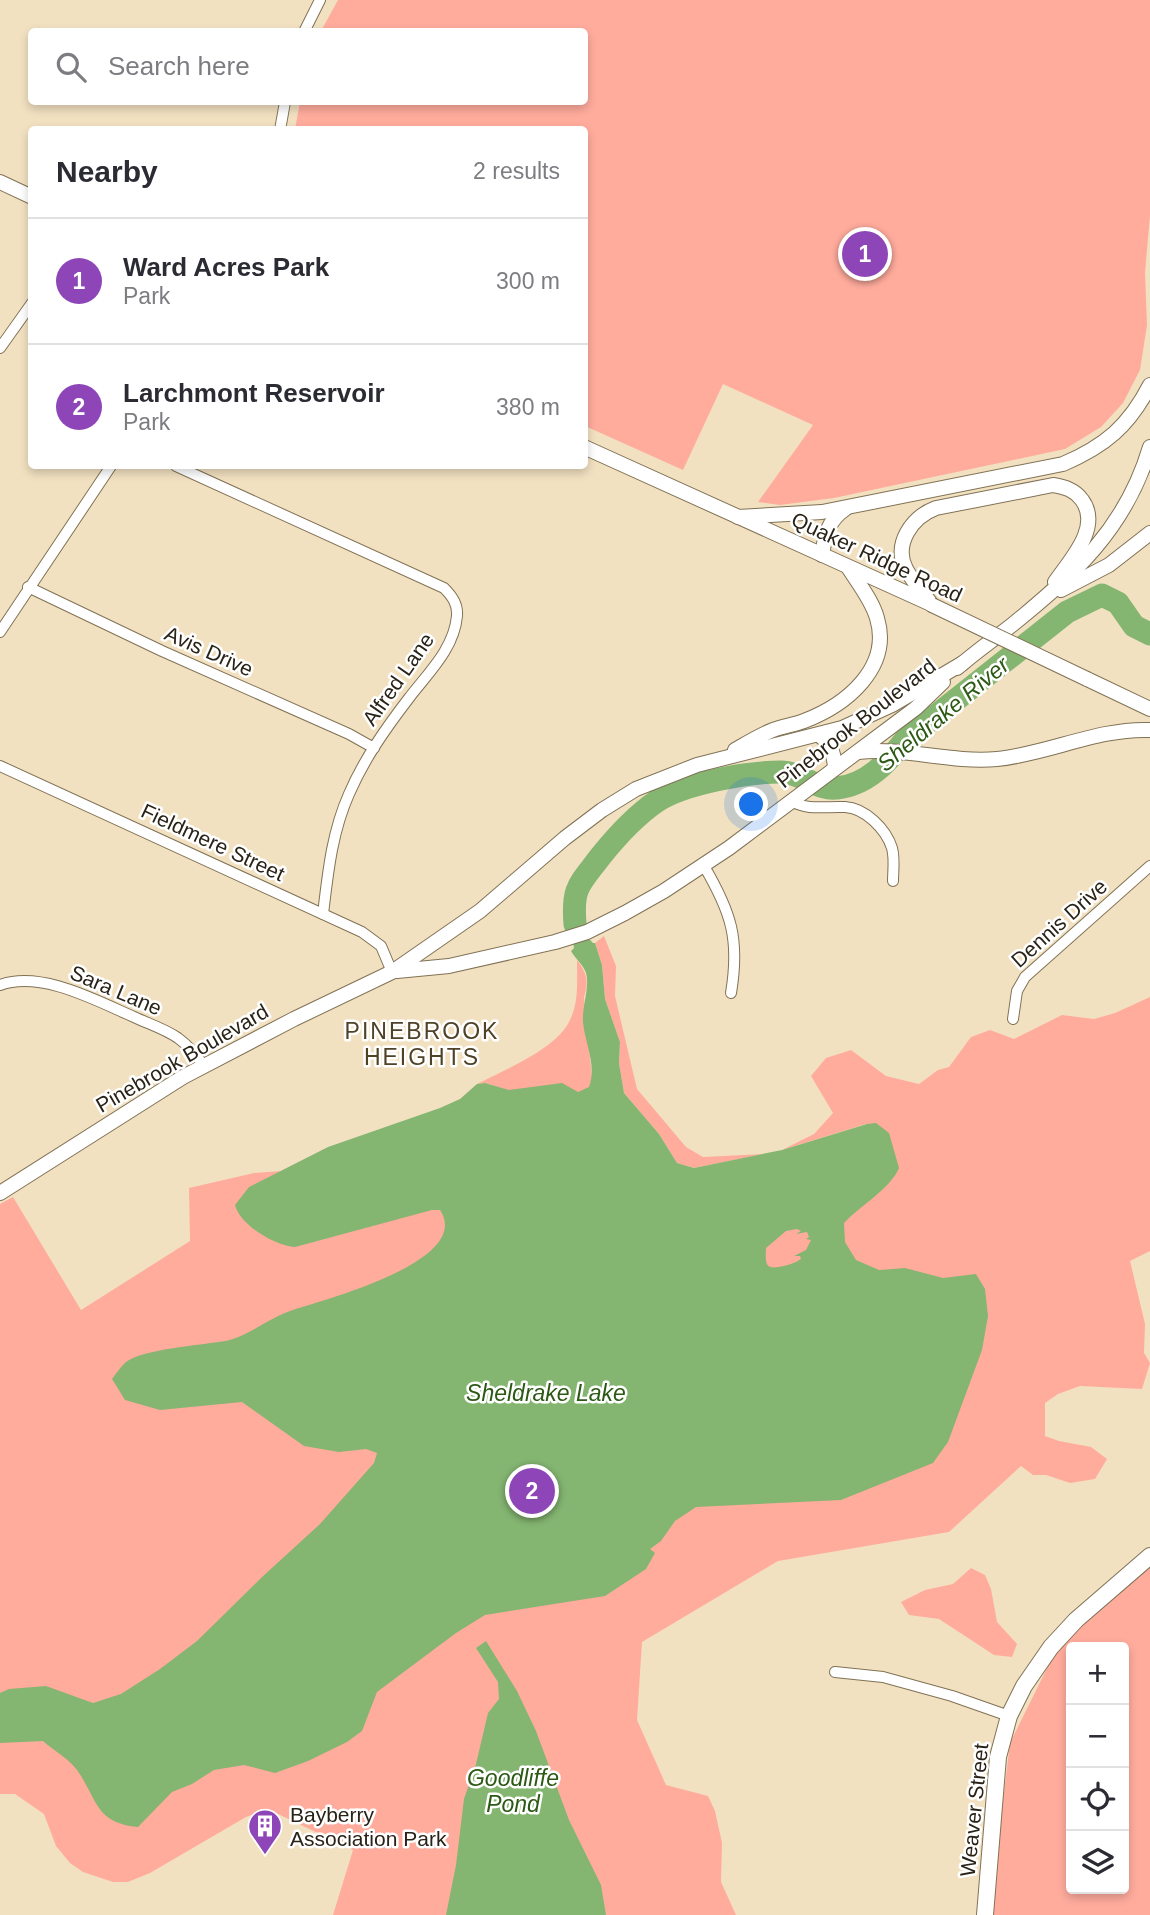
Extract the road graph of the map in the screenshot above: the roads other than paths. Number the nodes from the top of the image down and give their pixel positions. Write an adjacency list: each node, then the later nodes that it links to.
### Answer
1 (320, 0): 2 (street)
2 (306, 28)
3 (284, 105): 4 (street)
4 (281, 126)
5 (0, 182): 6 (street)
6 (28, 195)
7 (28, 309): 8 (street)
8 (0, 348)
9 (1150, 385): 14 (street)
10 (1150, 447): 20 (street, Pinebrook Boulevard)
11 (588, 449): 15 (street, Quaker Ridge Road)
12 (109, 469): 19 (street)
13 (183, 469): 27 (street, Alfred Lane)
14 (846, 508): 15 (street); 17 (street)
15 (738, 516): 17 (street, Quaker Ridge Road)
16 (1150, 533): 20 (street)
17 (822, 555): 18 (street, Quaker Ridge Road)
18 (847, 566): 21 (street, Quaker Ridge Road); 29 (street)
19 (28, 587): 22 (street); 27 (street, Avis Drive)
20 (1044, 598): 21 (street); 23 (street, Pinebrook Boulevard)
21 (932, 605): 24 (street, Quaker Ridge Road, bridge)
22 (0, 632)
23 (963, 663): 26 (street, Pinebrook Boulevard); 28 (street, Pinebrook Boulevard)
24 (1150, 709)
25 (1150, 730): 28 (street)
26 (819, 735): 29 (street, Pinebrook Boulevard); 31 (street)
27 (374, 748): 36 (street, Alfred Lane)
28 (856, 752): 31 (street, Pinebrook Boulevard)
29 (714, 761): 37 (street, Pinebrook Boulevard)
30 (0, 766): 36 (street, Fieldmere Street)
31 (835, 768): 32 (street, Pinebrook Boulevard)
32 (791, 801): 33 (street, Pinebrook Boulevard); 35 (street)
33 (704, 866): 37 (street, Pinebrook Boulevard); 39 (street)
34 (1150, 866): 40 (street, Dennis Drive)
35 (893, 881)
36 (323, 914): 37 (street, Fieldmere Street)
37 (392, 972): 41 (street, Pinebrook Boulevard)
38 (0, 985): 41 (street, Sara Lane)
39 (730, 993)
40 (1013, 1019)
41 (204, 1066): 42 (street, Pinebrook Boulevard)
42 (0, 1194)
43 (1150, 1556): 45 (main road, Weaver Street)
44 (835, 1672): 45 (street)
45 (1009, 1716): 46 (main road, Weaver Street)
46 (985, 1915)

